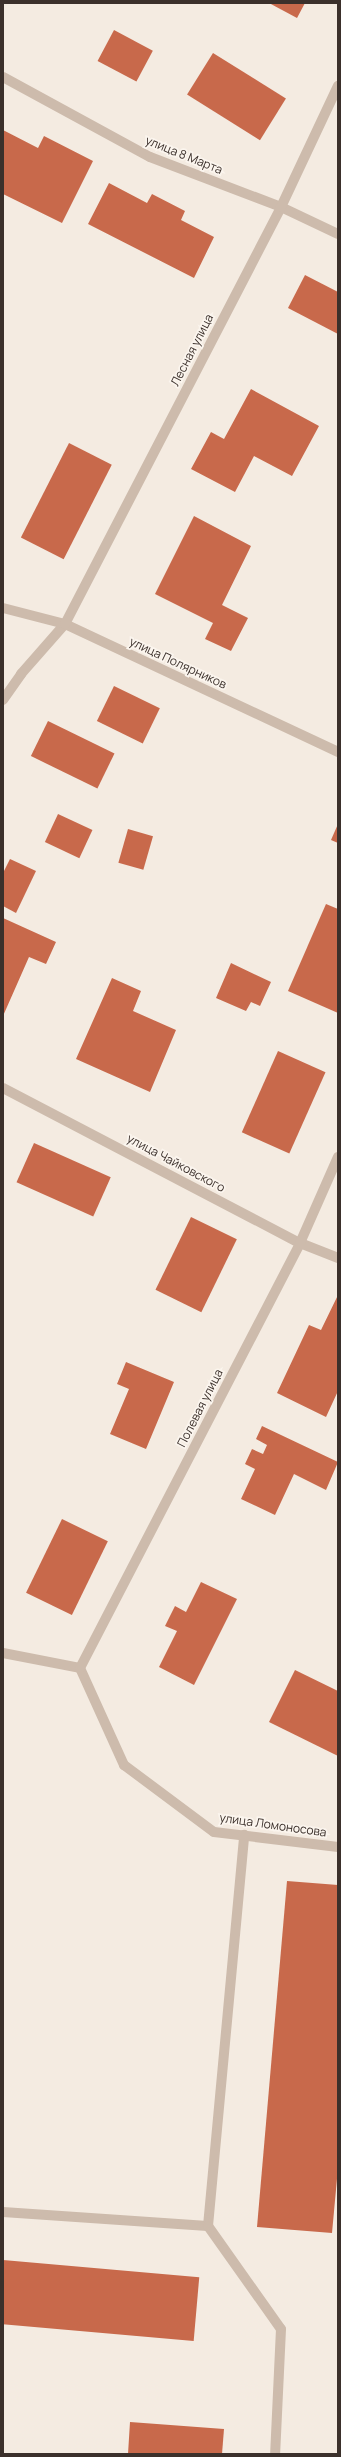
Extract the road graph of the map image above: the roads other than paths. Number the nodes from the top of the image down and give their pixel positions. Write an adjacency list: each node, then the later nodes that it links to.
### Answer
1 (3, 77): 3 (street, улица 8 Марта)
2 (338, 86): 3 (street, Лесная улица)
3 (281, 207): 4 (street, улица 8 Марта); 6 (street, Лесная улица)
4 (338, 234)
5 (3, 608): 6 (street, улица Полярников)
6 (65, 624): 7 (street, Лесная улица); 8 (street, улица Полярников)
7 (3, 700)
8 (338, 752)
9 (3, 1088): 11 (street, улица Чайковского)
10 (338, 1158): 11 (street, Полевая улица)
11 (300, 1243): 12 (street, улица Чайковского); 14 (street, Полевая улица)
12 (338, 1258)
13 (3, 1653): 14 (street)
14 (80, 1668): 15 (street, улица Ломоносова)
15 (244, 1835): 16 (street, улица Ломоносова); 18 (street)
16 (338, 1847)
17 (3, 2212): 18 (street)
18 (208, 2226): 19 (street)
19 (275, 2454)

